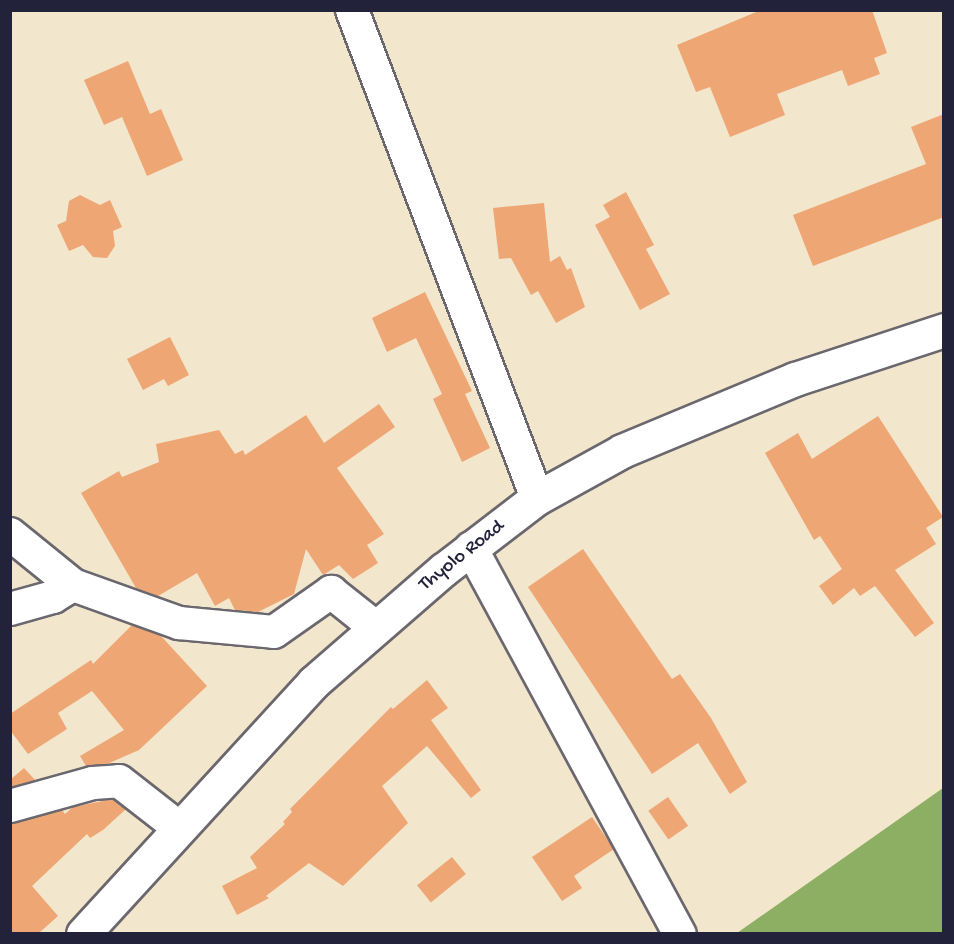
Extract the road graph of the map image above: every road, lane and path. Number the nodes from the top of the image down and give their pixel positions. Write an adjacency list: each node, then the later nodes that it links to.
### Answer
1 (352, 10): 3 (street)
2 (944, 330): 3 (highway, Thyolo Road)
3 (537, 498): 5 (highway, Thyolo Road)
4 (10, 534): 6 (street)
5 (471, 548): 8 (highway, Thyolo Road); 12 (street)
6 (73, 585): 7 (street); 8 (street)
7 (10, 609)
8 (375, 627): 10 (highway, Thyolo Road)
9 (10, 806): 10 (street)
10 (178, 827): 11 (highway, Thyolo Road)
11 (83, 933)
12 (680, 933)

